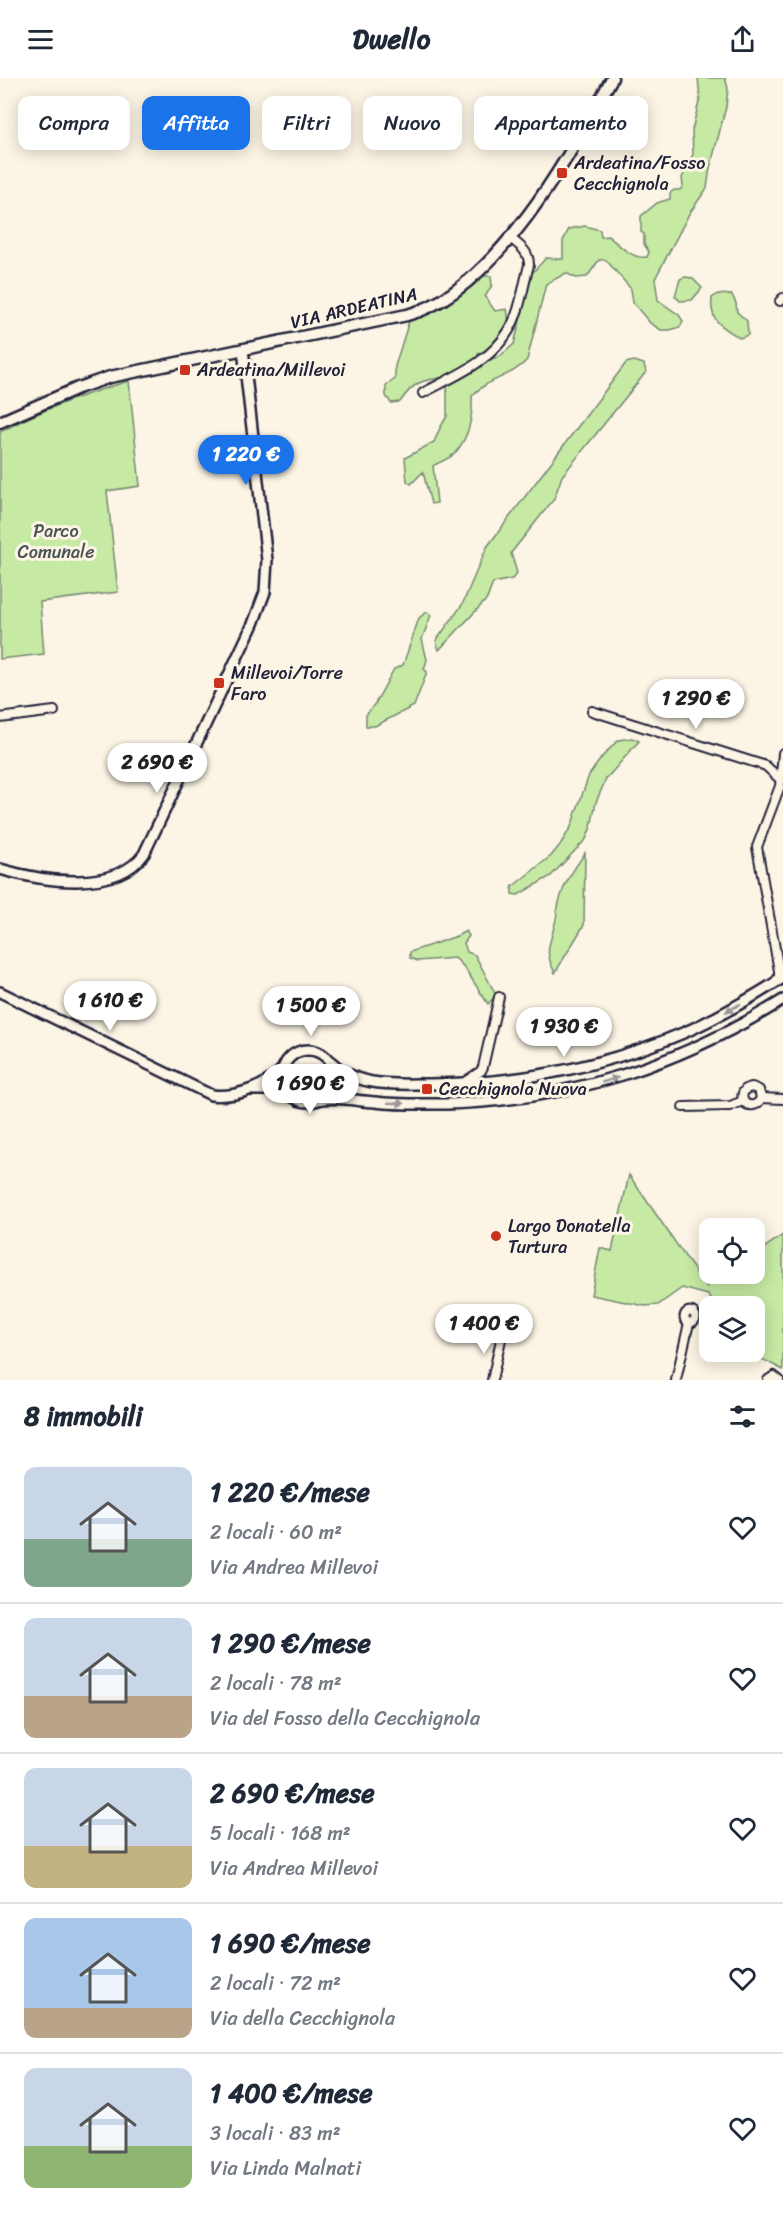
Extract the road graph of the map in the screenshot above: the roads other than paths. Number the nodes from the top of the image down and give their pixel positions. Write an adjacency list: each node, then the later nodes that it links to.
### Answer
1 (612, 78): 2 (main road, VIA ARDEATINA)
2 (509, 237): 3 (main road, VIA ARDEATINA); 4 (street)
3 (243, 349): 5 (main road, VIA ARDEATINA); 11 (street)
4 (423, 393)
5 (0, 422)
6 (54, 711): 8 (street)
7 (592, 711): 10 (street)
8 (0, 718)
9 (783, 753): 10 (street)
10 (781, 780): 12 (street)
11 (0, 869)
12 (776, 955): 13 (street); 15 (street)
13 (783, 968)
14 (783, 978): 15 (street)
15 (773, 984): 22 (street, one-way to 22)
16 (0, 992): 24 (street)
17 (499, 997): 20 (street)
18 (783, 1000): 28 (street, one-way to 18)
19 (330, 1061): 21 (street); 23 (street); 28 (street)
20 (483, 1066): 22 (street); 23 (street)
21 (284, 1068): 24 (street); 25 (street)
22 (502, 1081): 23 (street)
23 (461, 1084)
24 (248, 1090): 25 (street)
25 (292, 1095): 28 (street)
26 (761, 1098): 27 (street); 29 (street); 29 (street)
27 (783, 1099)
28 (317, 1100)
29 (743, 1101): 30 (street)
30 (683, 1107)
31 (689, 1323): 34 (street)
32 (502, 1335): 33 (street)
33 (492, 1380)
34 (676, 1380)
35 (768, 1380): 36 (street)
36 (778, 1380)

